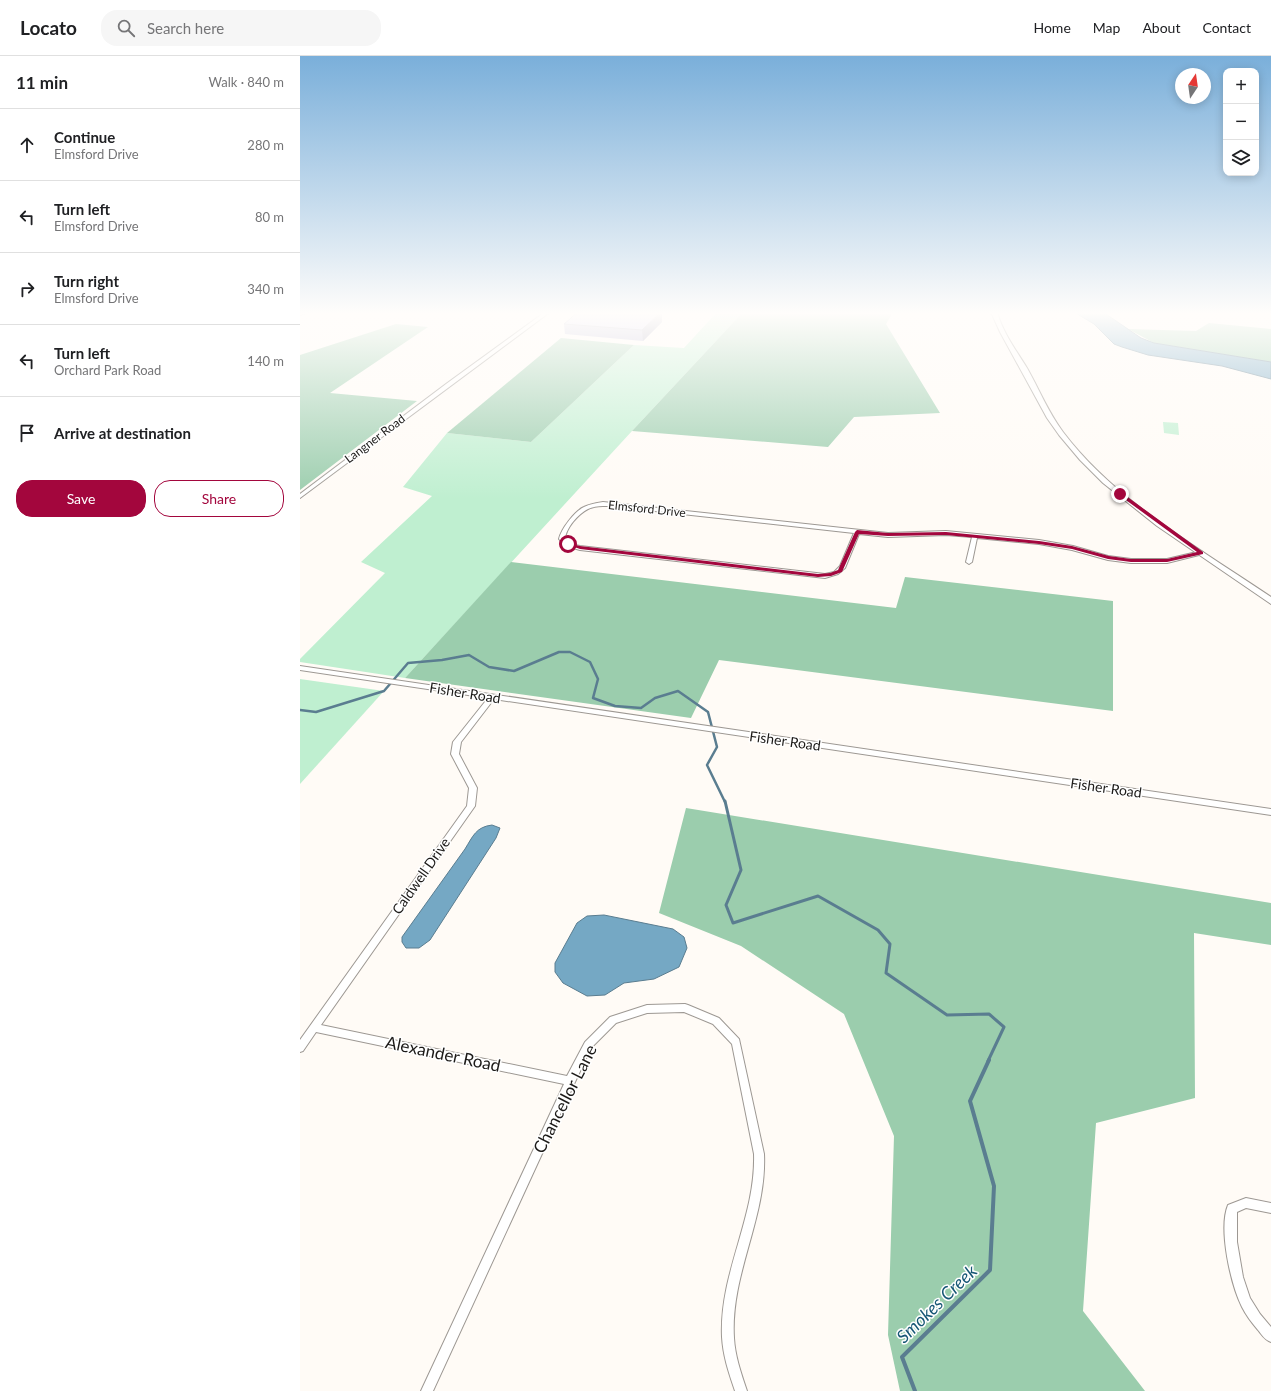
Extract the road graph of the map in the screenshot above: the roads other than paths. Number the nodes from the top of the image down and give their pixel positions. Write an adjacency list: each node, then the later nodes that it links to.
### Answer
1 (461, 374): 3 (street, Langner Road)
2 (1027, 374): 6 (main road)
3 (300, 496)
4 (857, 532): 4 (street, Elmsford Drive); 5 (street, Elmsford Drive)
5 (975, 536): 6 (street, Elmsford Drive); 7 (street)
6 (1201, 553): 8 (main road)
7 (970, 562)
8 (1271, 601)
9 (300, 668): 10 (street, Fisher Road)
10 (492, 697): 11 (street, Fisher Road); 12 (street, Caldwell Drive)
11 (1271, 812)
12 (315, 1028): 13 (street, Caldwell Drive); 14 (street, Alexander Road)
13 (300, 1048)
14 (570, 1081): 17 (street, Chancellor Lane); 18 (street, Chancellor Lane)
15 (1271, 1208): 16 (street)
16 (1271, 1336)
17 (428, 1391)
18 (741, 1391)

